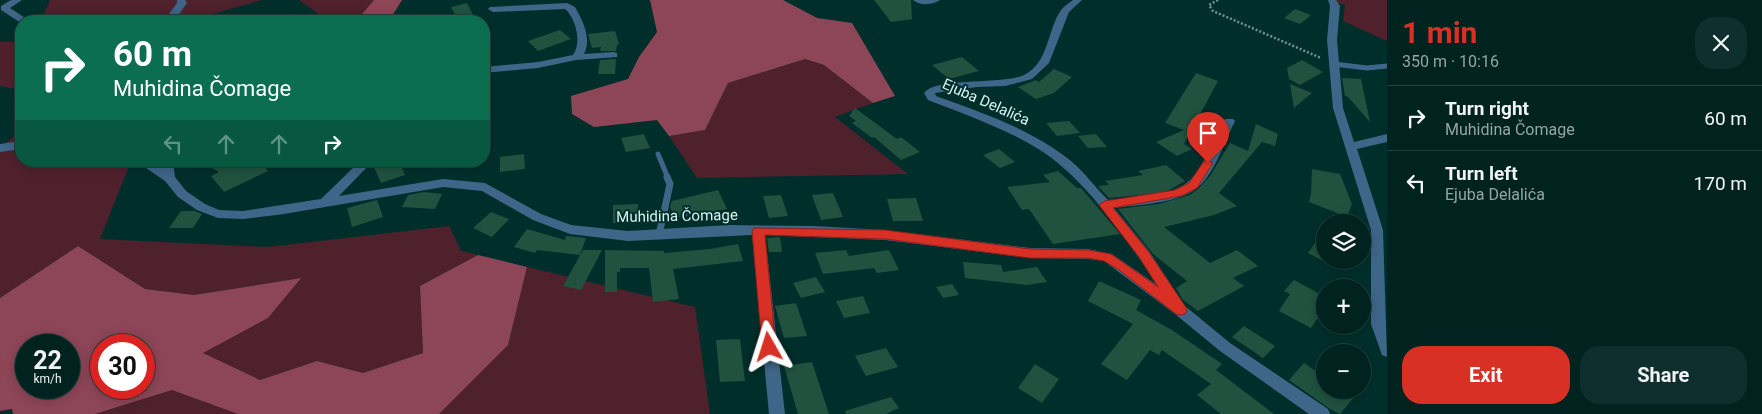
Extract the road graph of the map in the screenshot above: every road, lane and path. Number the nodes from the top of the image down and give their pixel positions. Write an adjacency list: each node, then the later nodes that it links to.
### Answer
1 (18, 0): 9 (street)
2 (181, 0): 10 (street)
3 (917, 0): 4 (street)
4 (936, 0)
5 (1078, 0): 27 (street, Ejuba Delalića)
6 (1218, 0): 13 (path)
7 (1332, 0): 13 (street)
8 (493, 9): 12 (street)
9 (16, 15)
10 (173, 15)
11 (612, 55): 12 (street)
12 (576, 57): 15 (street)
13 (1334, 64): 14 (lane); 19 (street)
14 (1387, 66)
15 (490, 69)
16 (1229, 121): 27 (street)
17 (1387, 138): 19 (street)
18 (15, 146): 20 (street)
19 (1352, 146): 31 (street)
20 (0, 148)
21 (658, 154): 29 (lane)
22 (152, 167): 25 (street, Muhidina Čomage)
23 (168, 167): 25 (street)
24 (361, 167): 26 (street)
25 (169, 178): 26 (street, Muhidina Čomage)
26 (324, 204): 29 (street, Muhidina Čomage)
27 (1105, 205): 30 (street, Ejuba Delalića)
28 (758, 231): 29 (street, Muhidina Čomage); 30 (street, Muhidina Čomage); 32 (street)
29 (659, 234)
30 (1180, 310): 33 (street, Ejuba Delalića)
31 (1387, 351)
32 (778, 414)
33 (1322, 414)

